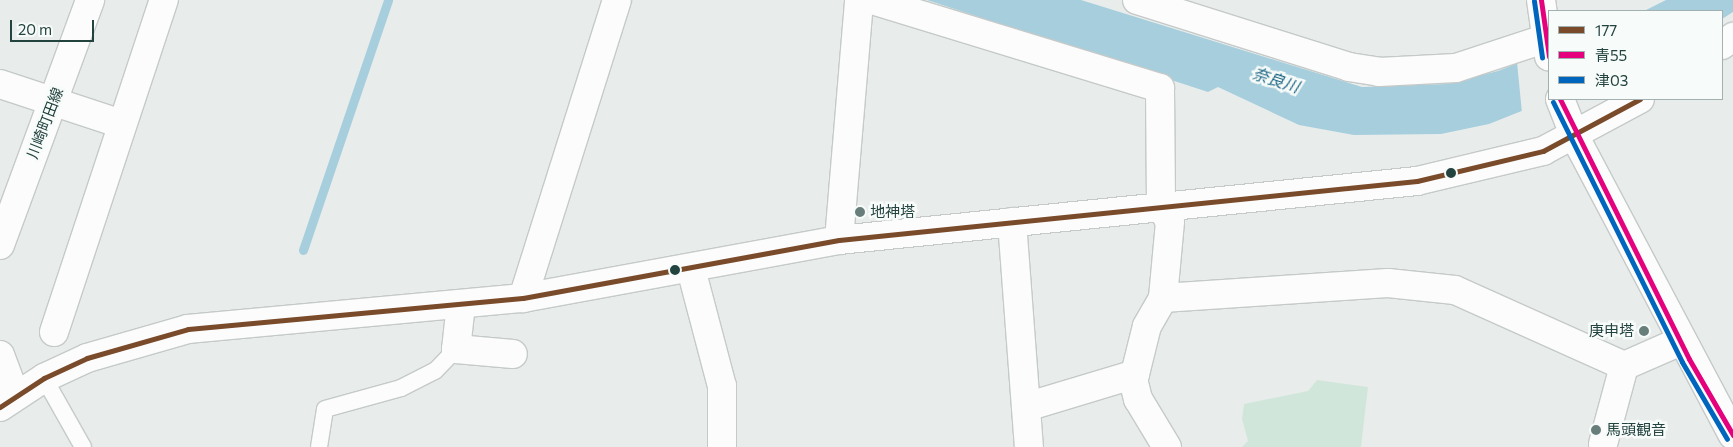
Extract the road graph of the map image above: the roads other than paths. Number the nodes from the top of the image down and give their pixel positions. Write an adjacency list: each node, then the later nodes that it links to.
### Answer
1 (90, 0): 11 (street, 川崎町田線)
2 (164, 0): 13 (street)
3 (617, 0): 20 (street)
4 (859, 0): 17 (street)
5 (872, 0): 15 (street)
6 (1137, 0): 8 (street)
7 (1541, 0): 8 (street)
8 (1548, 47)
9 (0, 84): 11 (street)
10 (1638, 100): 14 (street)
11 (53, 102): 13 (street); 18 (street, 川崎町田線)
12 (1561, 102): 14 (street)
13 (122, 124): 23 (street)
14 (1576, 137): 15 (street); 24 (street)
15 (1161, 206): 16 (street); 21 (street)
16 (1012, 222): 17 (street); 32 (street)
17 (839, 240): 19 (street)
18 (0, 245)
19 (691, 269): 20 (street); 37 (street)
20 (523, 298): 22 (street)
21 (1163, 298): 28 (street); 29 (street)
22 (461, 304): 25 (street); 30 (street)
23 (54, 332)
24 (1681, 341): 28 (street); 33 (street)
25 (456, 348): 26 (street); 36 (lane)
26 (513, 354)
27 (0, 355): 31 (street)
28 (1624, 366): 34 (street)
29 (1132, 375): 32 (street); 39 (street)
30 (44, 378): 31 (street); 35 (lane)
31 (7, 401)
32 (1026, 407): 38 (street)
33 (1733, 435)
34 (1603, 444)
35 (83, 447)
36 (318, 447)
37 (722, 447)
38 (1029, 447)
39 (1167, 447)

